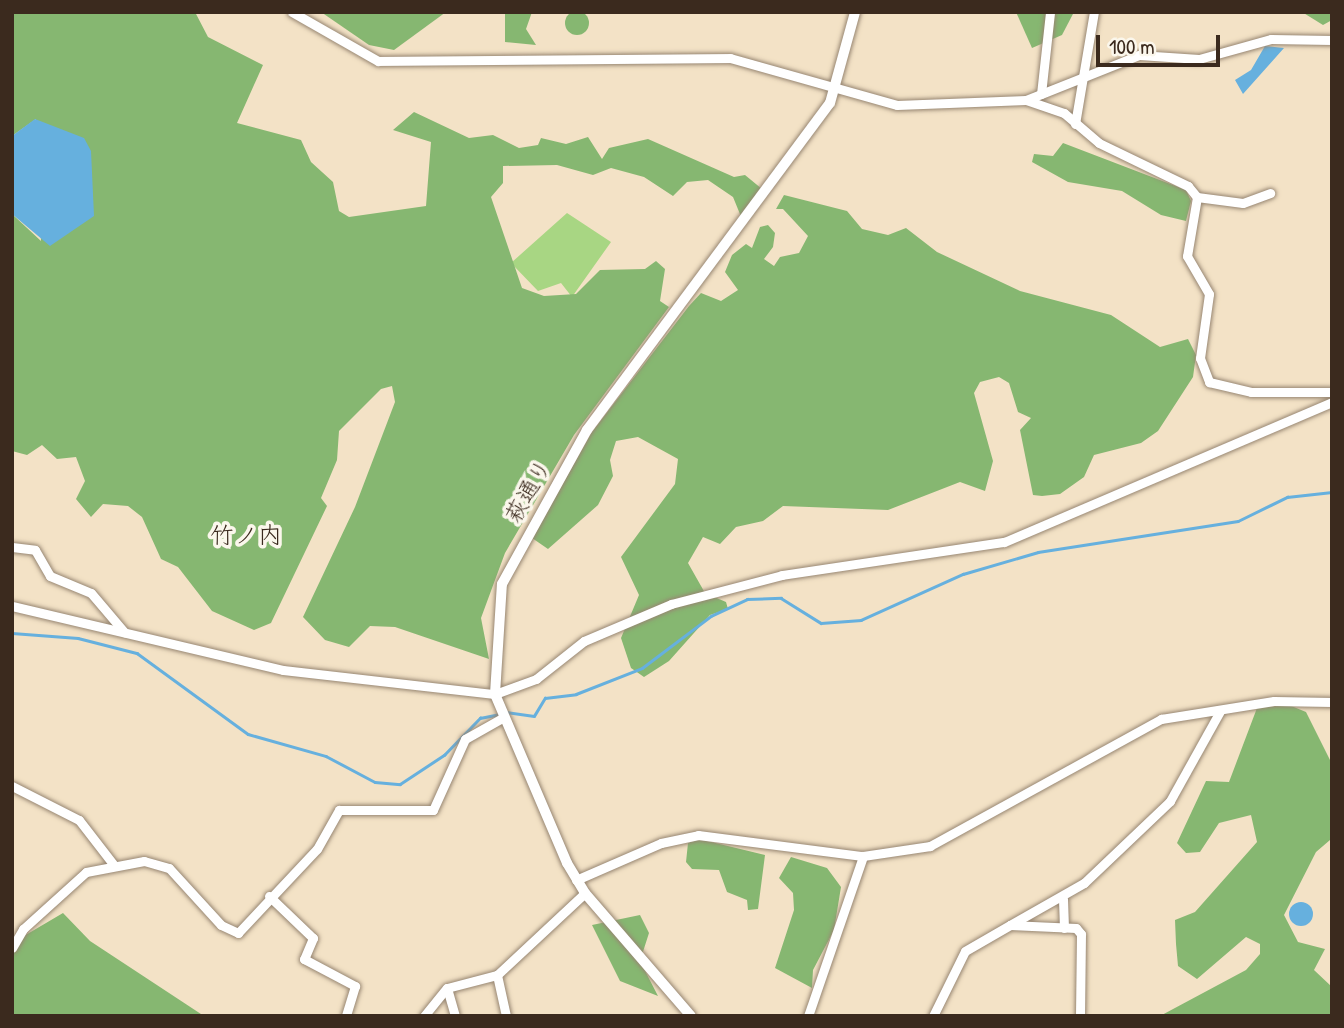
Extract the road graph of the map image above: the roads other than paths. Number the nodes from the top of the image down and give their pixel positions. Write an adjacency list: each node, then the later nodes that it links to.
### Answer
1 (292, 12): 7 (street)
2 (855, 12): 7 (street, 萩通り)
3 (1050, 12): 8 (street)
4 (1094, 12): 6 (street)
5 (1332, 40): 6 (street)
6 (1084, 77): 8 (street); 10 (street)
7 (838, 89): 9 (street); 20 (street, 萩通り)
8 (1041, 94): 9 (street)
9 (1026, 100): 11 (street)
10 (1076, 112): 11 (street); 12 (street)
11 (1064, 113): 12 (street)
12 (1075, 124): 14 (street)
13 (1270, 192): 14 (street)
14 (1197, 197): 15 (street)
15 (1332, 392)
16 (1332, 402): 20 (street)
17 (12, 547): 19 (street)
18 (12, 606): 19 (street)
19 (125, 633): 20 (street)
20 (495, 694): 23 (street, 萩通り)
21 (1332, 702): 22 (street)
22 (1220, 711): 25 (street); 30 (street)
23 (504, 717): 27 (street, 萩通り); 29 (street)
24 (12, 786): 26 (street)
25 (863, 856): 27 (street); 41 (street)
26 (113, 864): 29 (street); 33 (street)
27 (576, 880): 28 (street, 萩通り)
28 (585, 893): 34 (street); 40 (street, 萩通り)
29 (269, 896): 36 (street)
30 (1063, 899): 31 (street); 32 (street)
31 (1010, 925): 32 (street); 42 (street)
32 (1064, 928): 43 (street)
33 (12, 948)
34 (497, 975): 35 (street); 39 (street)
35 (447, 988): 37 (street); 38 (street)
36 (346, 1016)
37 (424, 1016)
38 (455, 1016)
39 (506, 1016)
40 (691, 1016)
41 (808, 1016)
42 (933, 1016)
43 (1080, 1016)

